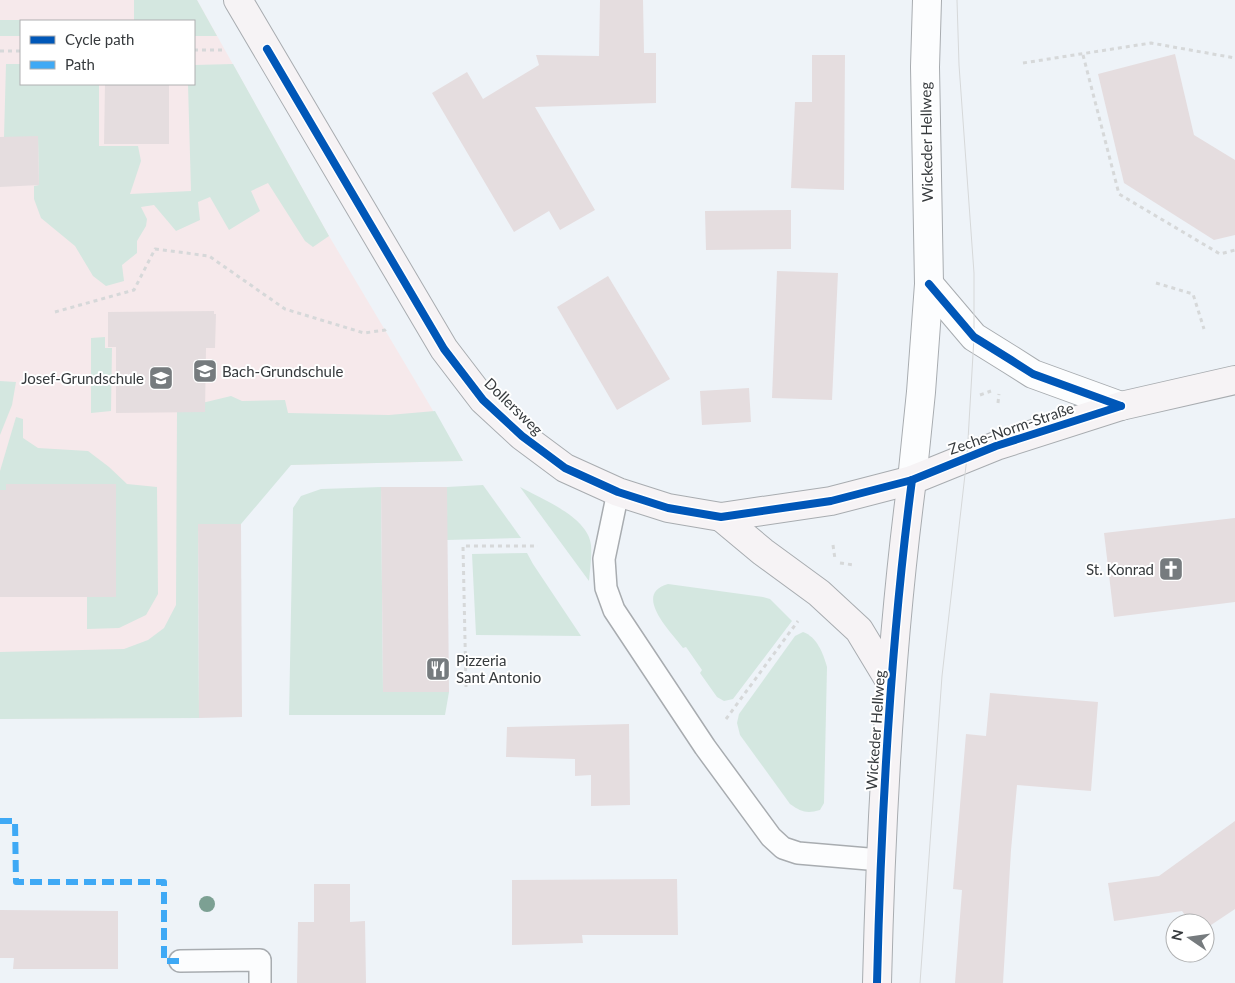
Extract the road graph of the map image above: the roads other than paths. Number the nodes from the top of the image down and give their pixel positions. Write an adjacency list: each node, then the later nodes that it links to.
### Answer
1 (238, 0): 7 (main road, Dollersweg)
2 (927, 0): 3 (street, Wickeder Hellweg)
3 (929, 284): 5 (street); 6 (street, Wickeder Hellweg)
4 (1235, 380): 5 (main road, Zeche-Norm-Straße)
5 (1121, 406): 6 (main road, Zeche-Norm-Straße)
6 (912, 480): 8 (main road, Dollersweg); 9 (main road, Wickeder Hellweg)
7 (618, 492): 8 (main road, Dollersweg); 10 (lane)
8 (721, 517): 9 (main road, Dollersweg)
9 (891, 683): 10 (main road, Wickeder Hellweg)
10 (880, 860): 13 (main road, Wickeder Hellweg)
11 (180, 961): 12 (lane)
12 (260, 983)
13 (877, 983)

